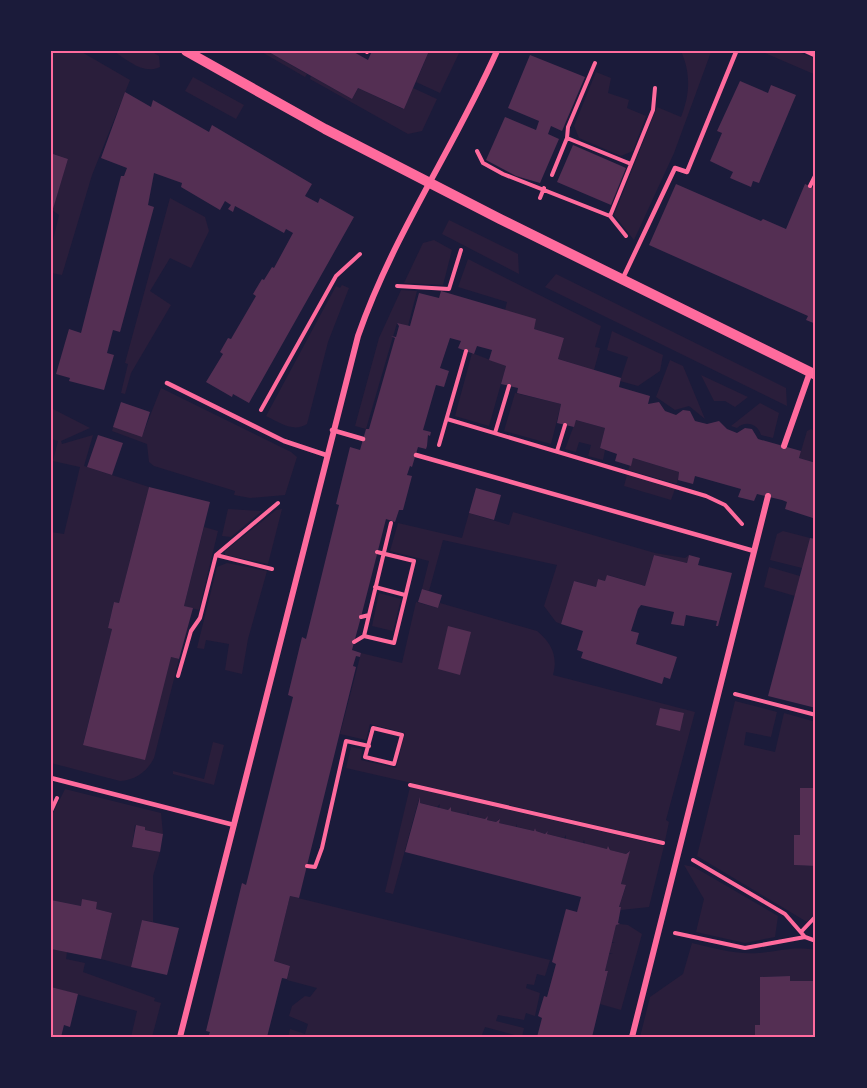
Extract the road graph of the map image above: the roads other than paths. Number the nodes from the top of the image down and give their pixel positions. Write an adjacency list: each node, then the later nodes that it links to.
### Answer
1 (186, 51): 4 (street)
2 (497, 51): 4 (street)
3 (736, 52): 5 (lane)
4 (429, 183): 5 (street); 8 (street)
5 (622, 280): 6 (street)
6 (813, 374): 10 (street)
7 (167, 383): 11 (lane)
8 (332, 430): 9 (lane); 11 (street)
9 (363, 439)
10 (784, 446)
11 (326, 454): 16 (street)
12 (416, 455): 14 (lane)
13 (768, 496): 14 (street)
14 (754, 551): 18 (street)
15 (51, 778): 16 (lane)
16 (234, 825): 17 (street)
17 (180, 1037)
18 (632, 1037)

